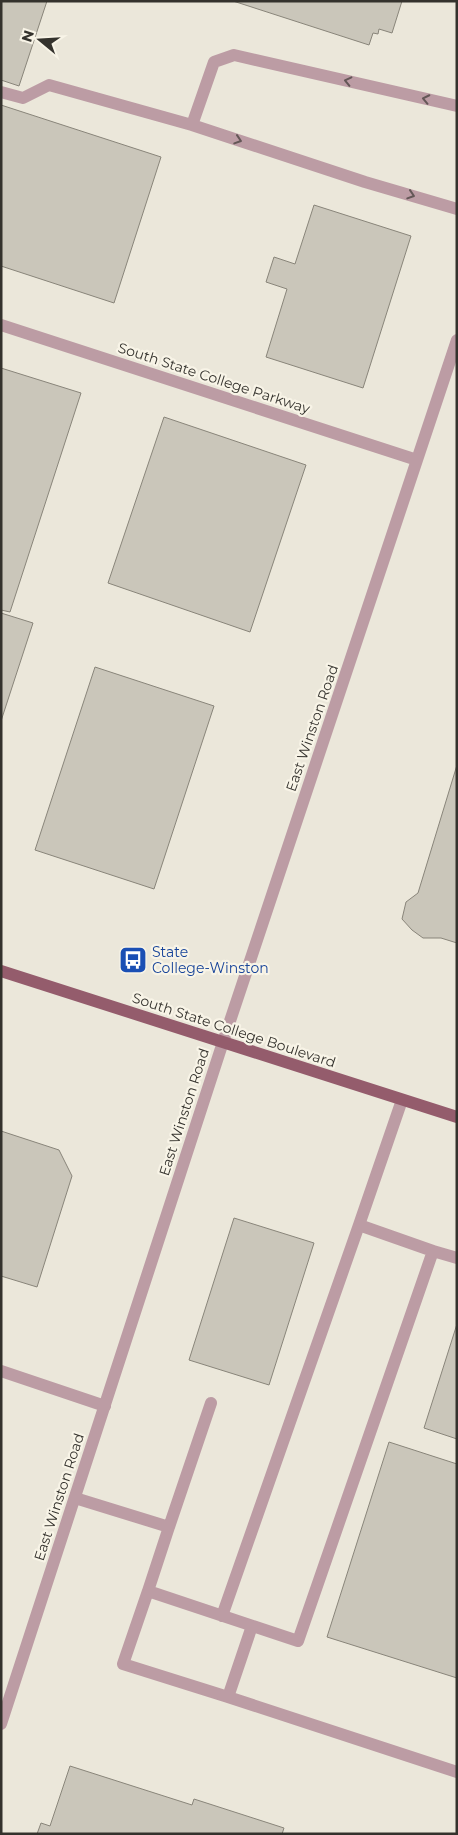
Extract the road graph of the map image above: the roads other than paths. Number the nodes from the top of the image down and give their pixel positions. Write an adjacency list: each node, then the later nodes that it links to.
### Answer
1 (1, 92): 3 (street)
2 (457, 106): 3 (street, one-way to 3)
3 (192, 125): 4 (street, one-way to 4)
4 (457, 209)
5 (1, 325): 7 (street, South State College Parkway)
6 (457, 340): 7 (street, East Winston Road)
7 (417, 460): 9 (street, East Winston Road)
8 (1, 971): 9 (main road, South State College Boulevard)
9 (223, 1042): 10 (main road, South State College Boulevard); 17 (street, East Winston Road)
10 (402, 1100): 11 (main road, South State College Boulevard); 12 (street)
11 (457, 1117)
12 (359, 1225): 13 (street); 21 (street)
13 (433, 1251): 14 (street); 22 (street)
14 (457, 1258)
15 (1, 1371): 17 (street)
16 (211, 1403): 19 (street)
17 (105, 1406): 18 (street, East Winston Road)
18 (75, 1498): 19 (street); 24 (street, East Winston Road)
19 (169, 1527): 20 (street)
20 (148, 1591): 21 (street); 23 (street)
21 (222, 1616): 22 (street)
22 (252, 1626): 23 (street)
23 (228, 1697): 25 (street)
24 (1, 1724)
25 (457, 1772)

